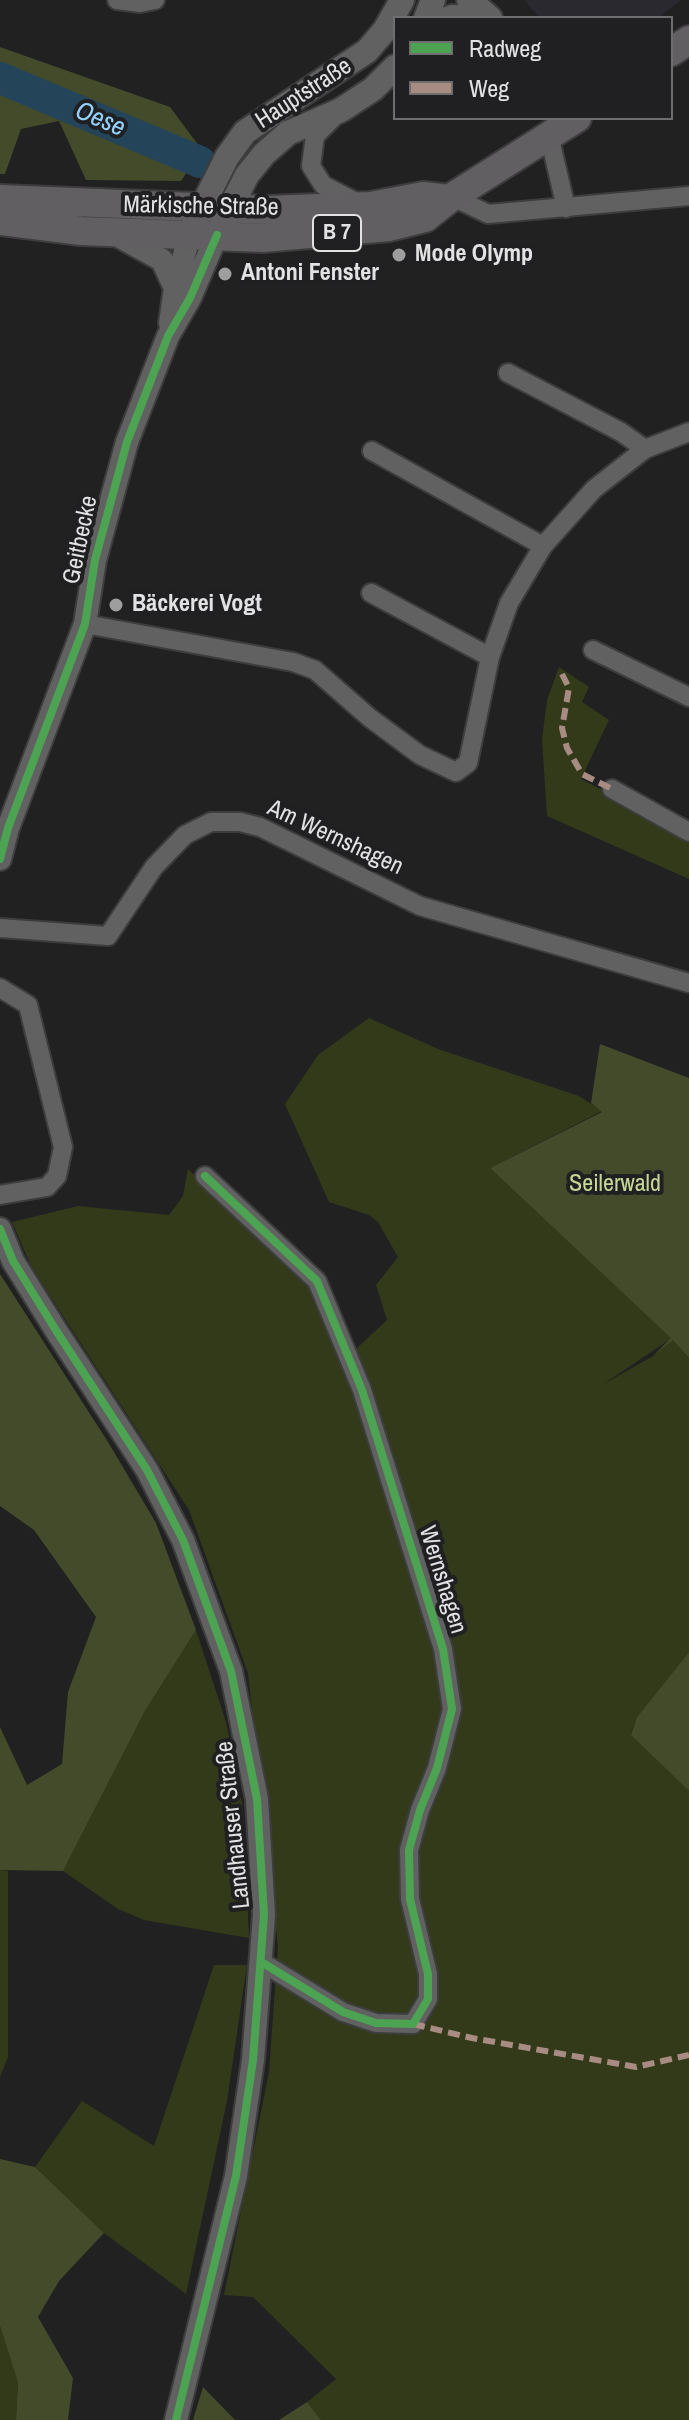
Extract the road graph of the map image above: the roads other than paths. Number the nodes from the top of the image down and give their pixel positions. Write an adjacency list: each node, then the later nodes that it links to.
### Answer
1 (117, 0): 2 (street)
2 (155, 0)
3 (402, 0): 13 (main road, Hauptstraße)
4 (482, 11): 5 (street)
5 (446, 16)
6 (393, 69): 7 (main road, Hauptstraße)
7 (341, 110): 12 (street, Hauptstraße); 15 (main road, Hauptstraße)
8 (563, 125): 10 (main road, Märkische Straße / B 7); 14 (street)
9 (689, 196): 14 (street)
10 (451, 198): 12 (main road, Märkische Straße / B 7); 14 (street); 18 (main road, Märkische Straße / B 7)
11 (0, 199): 13 (main road, Märkische Straße / B 7)
12 (371, 206): 15 (main road, Märkische Straße / B 7)
13 (200, 208): 15 (main road, Märkische Straße / B 7); 18 (main road, Hauptstraße)
14 (566, 208)
15 (230, 210): 18 (main road, Hauptstraße)
16 (0, 221): 17 (main road, B 7)
17 (110, 232): 18 (main road, B 7); 19 (street)
18 (204, 235): 19 (street, Geitbecke); 20 (street, Geitbecke)
19 (175, 288): 20 (street, Geitbecke)
20 (168, 336): 27 (street, Geitbecke)
21 (508, 373): 23 (street)
22 (689, 432): 23 (street)
23 (645, 449): 25 (street)
24 (372, 451): 25 (street)
25 (543, 546): 29 (street)
26 (371, 593): 29 (street)
27 (85, 624): 29 (street); 33 (street, Geitbecke)
28 (593, 650): 30 (street)
29 (490, 657)
30 (689, 697)
31 (612, 789): 32 (street)
32 (689, 832)
33 (0, 859)
34 (0, 928): 35 (street, Am Wernshagen)
35 (689, 983)
36 (0, 988): 38 (street)
37 (205, 1176): 40 (street, Wernshagen)
38 (0, 1195)
39 (0, 1229): 40 (street, Landhauser Straße)
40 (263, 1963): 41 (street, Landhauser Straße)
41 (176, 2420)

